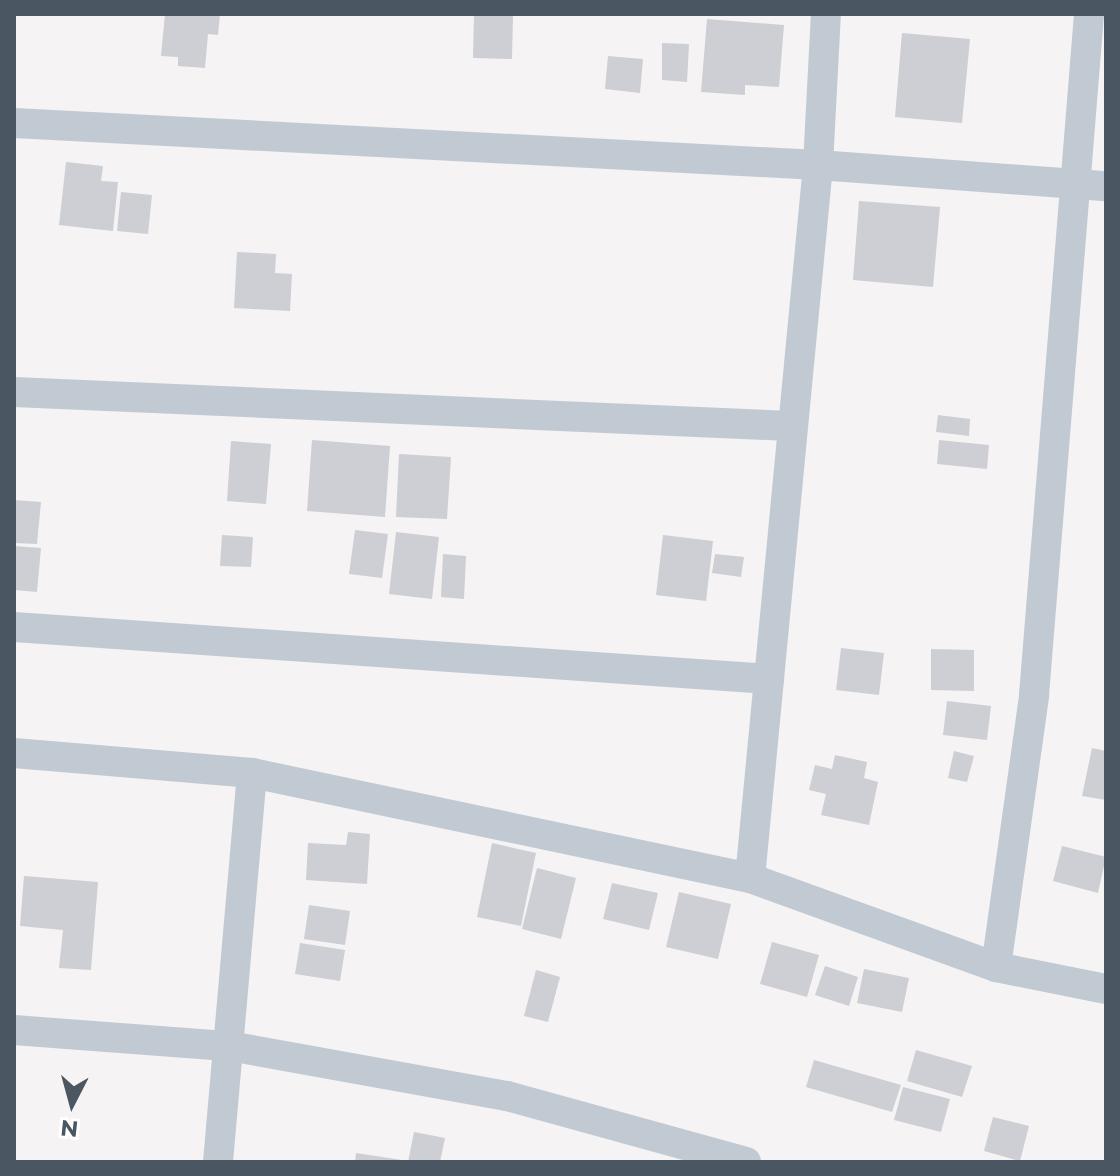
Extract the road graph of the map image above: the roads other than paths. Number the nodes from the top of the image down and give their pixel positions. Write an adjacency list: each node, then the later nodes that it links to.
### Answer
1 (826, 14): 4 (street)
2 (1089, 14): 5 (street)
3 (14, 123): 4 (street)
4 (818, 165): 5 (street); 7 (street)
5 (1092, 185): 13 (street)
6 (14, 392): 7 (street)
7 (790, 426): 9 (street)
8 (14, 627): 9 (street)
9 (769, 679): 12 (street)
10 (14, 753): 11 (street)
11 (252, 773): 12 (street); 16 (street)
12 (750, 878): 13 (street)
13 (996, 967): 14 (street)
14 (1106, 989)
15 (14, 1030): 16 (street)
16 (229, 1046): 17 (street); 18 (street)
17 (218, 1162)
18 (746, 1162)

